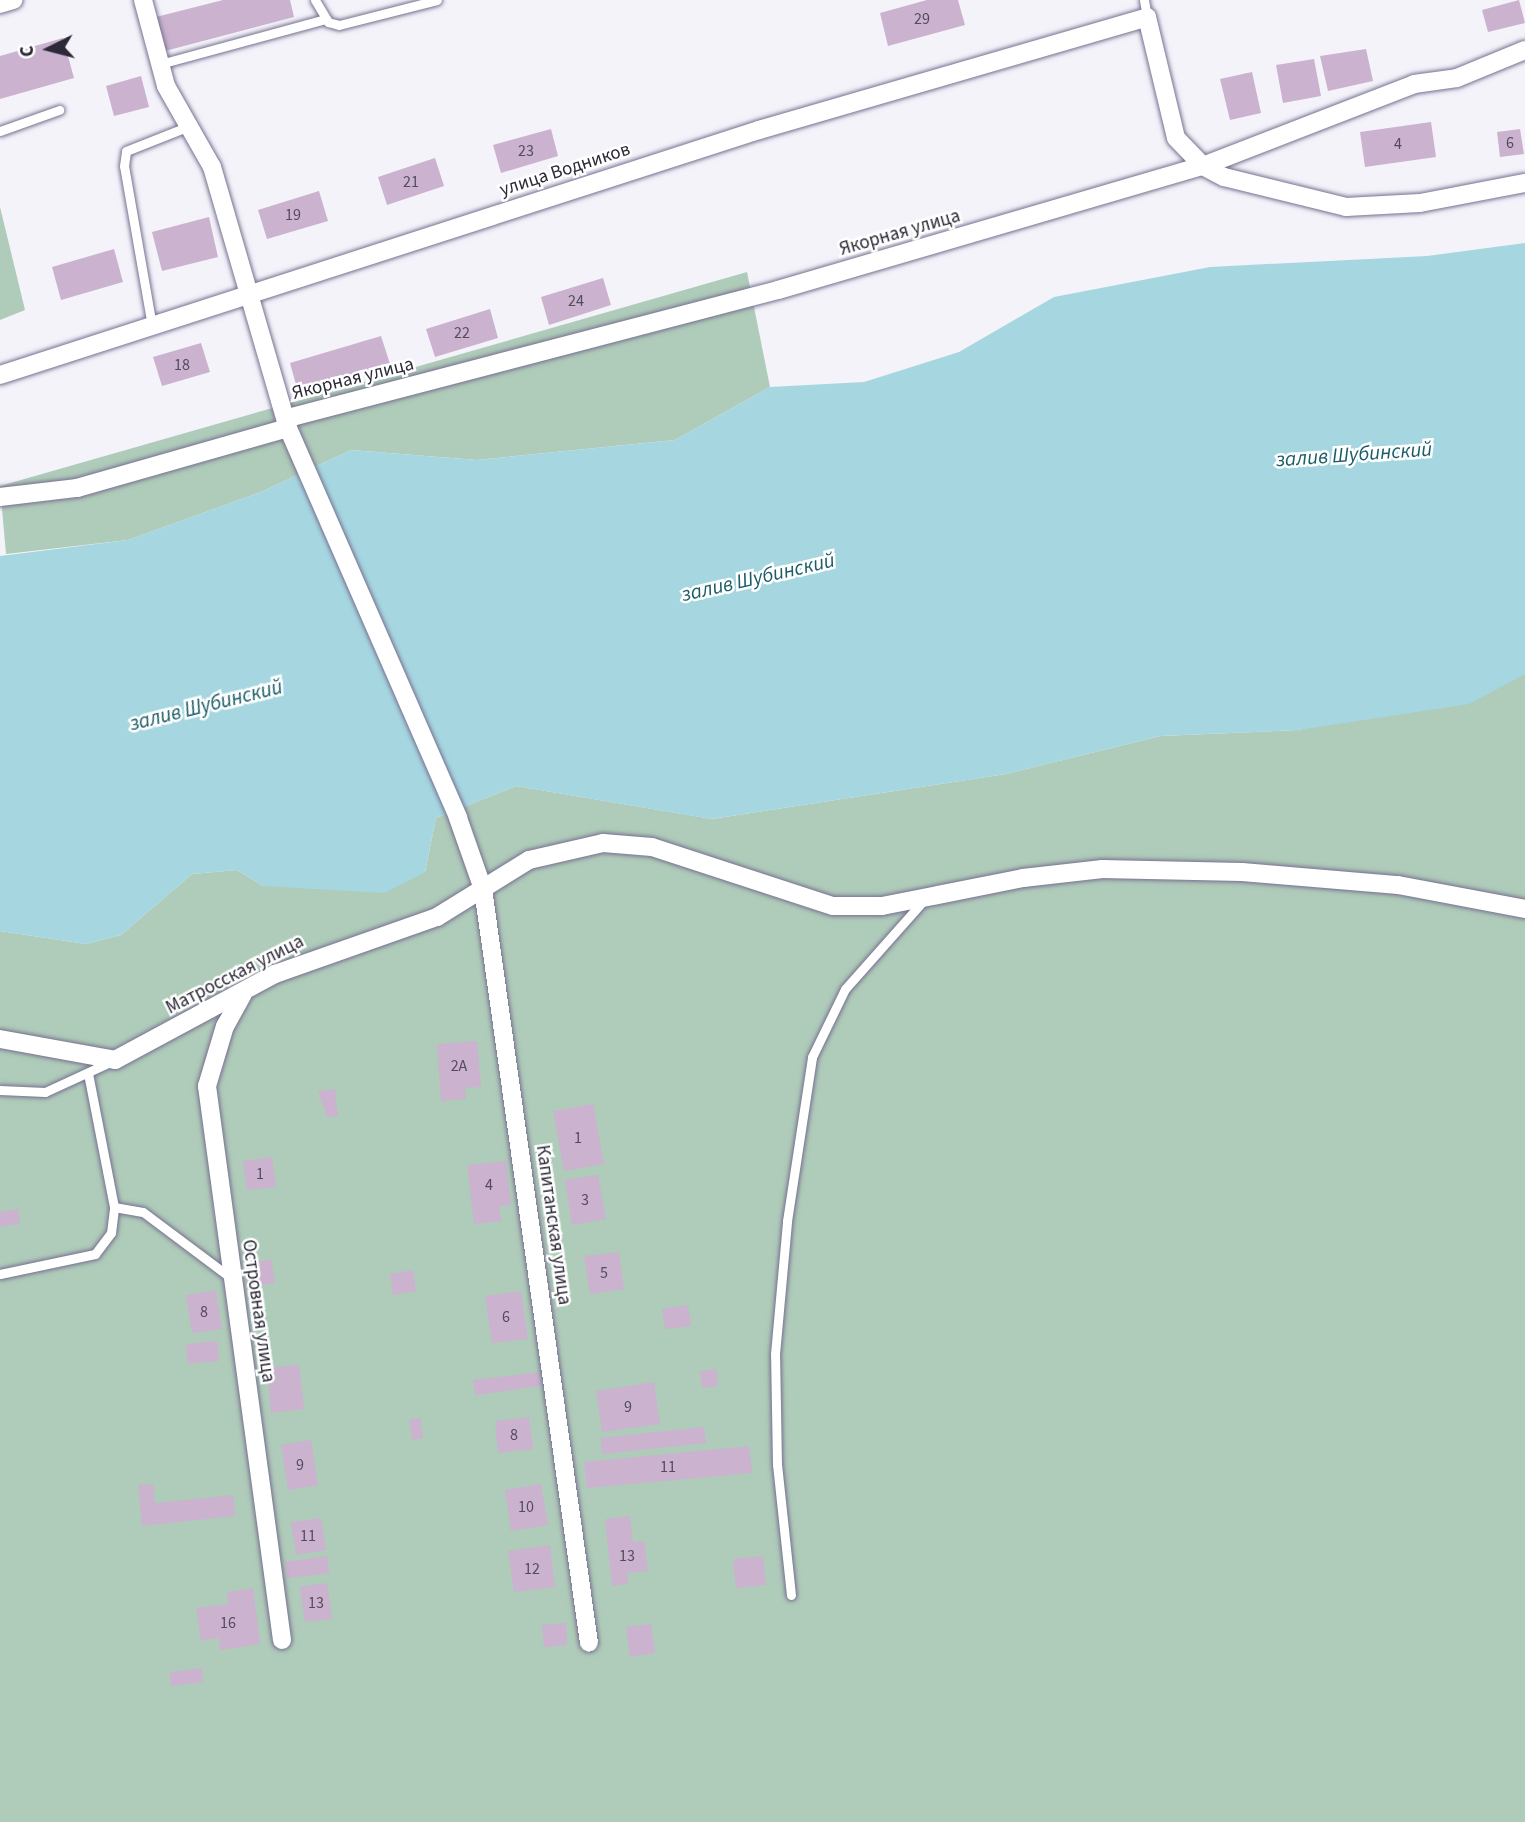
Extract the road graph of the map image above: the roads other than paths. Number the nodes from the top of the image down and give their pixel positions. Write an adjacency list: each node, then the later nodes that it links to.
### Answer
1 (13, 0): 5 (street)
2 (143, 0): 9 (street, Капитанская улица)
3 (315, 0): 7 (lane)
4 (436, 0): 7 (lane)
5 (0, 4)
6 (1146, 8): 13 (street); 15 (street, улица Водников)
7 (326, 19): 9 (lane)
8 (1525, 50): 13 (street, Якорная улица)
9 (160, 64): 11 (street, Капитанская улица)
10 (59, 110): 12 (lane)
11 (189, 126): 15 (street, Капитанская улица); 16 (lane)
12 (0, 131)
13 (1203, 166): 14 (street); 18 (street, Якорная улица)
14 (1525, 183)
15 (249, 294): 16 (street, улица Водников); 18 (street, Капитанская улица)
16 (152, 326): 17 (street, улица Водников)
17 (0, 375)
18 (288, 423): 19 (street, Якорная улица); 20 (street, Капитанская улица)
19 (0, 497)
20 (483, 889): 21 (street, Матросская улица); 23 (street, Матросская улица); 33 (street, Капитанская улица)
21 (926, 898): 22 (street, Матросская улица); 31 (lane)
22 (1525, 909)
23 (243, 994): 25 (street, Матросская улица); 30 (street, Островная улица)
24 (0, 1039): 25 (street)
25 (115, 1060): 26 (lane)
26 (88, 1073): 27 (lane); 28 (lane)
27 (0, 1090)
28 (114, 1207): 29 (lane); 30 (lane)
29 (0, 1274)
30 (232, 1278): 32 (street, Островная улица)
31 (791, 1595)
32 (282, 1640)
33 (589, 1643)

